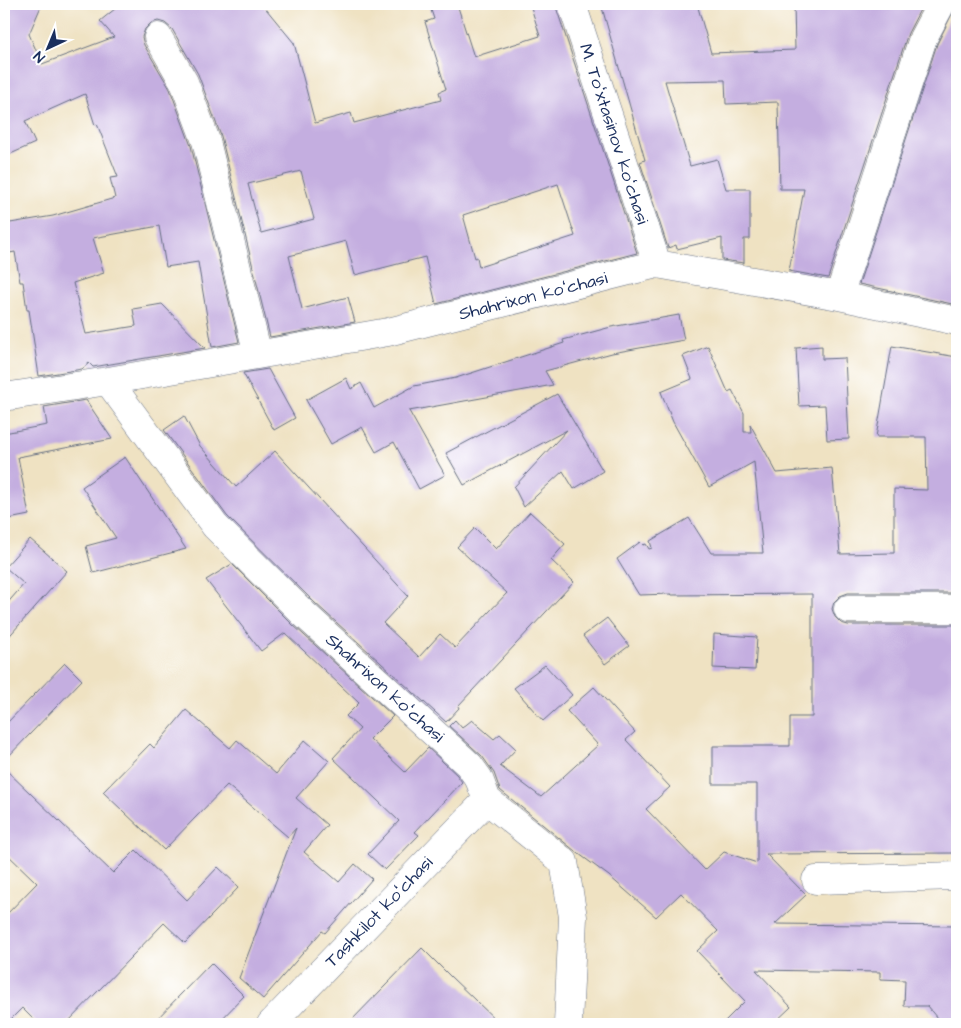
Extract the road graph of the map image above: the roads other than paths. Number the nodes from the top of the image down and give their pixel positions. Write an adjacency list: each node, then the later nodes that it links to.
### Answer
1 (572, 4): 4 (street, M. Toʻxtasinov koʻchasi)
2 (941, 4): 5 (street)
3 (158, 37): 7 (street)
4 (657, 264): 5 (street, Shahrixon koʻchasi); 7 (street, Shahrixon koʻchasi)
5 (839, 296): 6 (street, Shahrixon koʻchasi)
6 (957, 321)
7 (258, 355): 8 (street, Shahrixon koʻchasi)
8 (108, 381): 9 (street, Shahrixon koʻchasi); 12 (street, Shahrixon koʻchasi)
9 (4, 397)
10 (848, 609): 11 (street)
11 (957, 609)
12 (487, 800): 15 (street, Tashkilot koʻchasi); 16 (street, Shahrixon koʻchasi)
13 (957, 876): 14 (street)
14 (816, 880)
15 (271, 1024)
16 (568, 1024)

